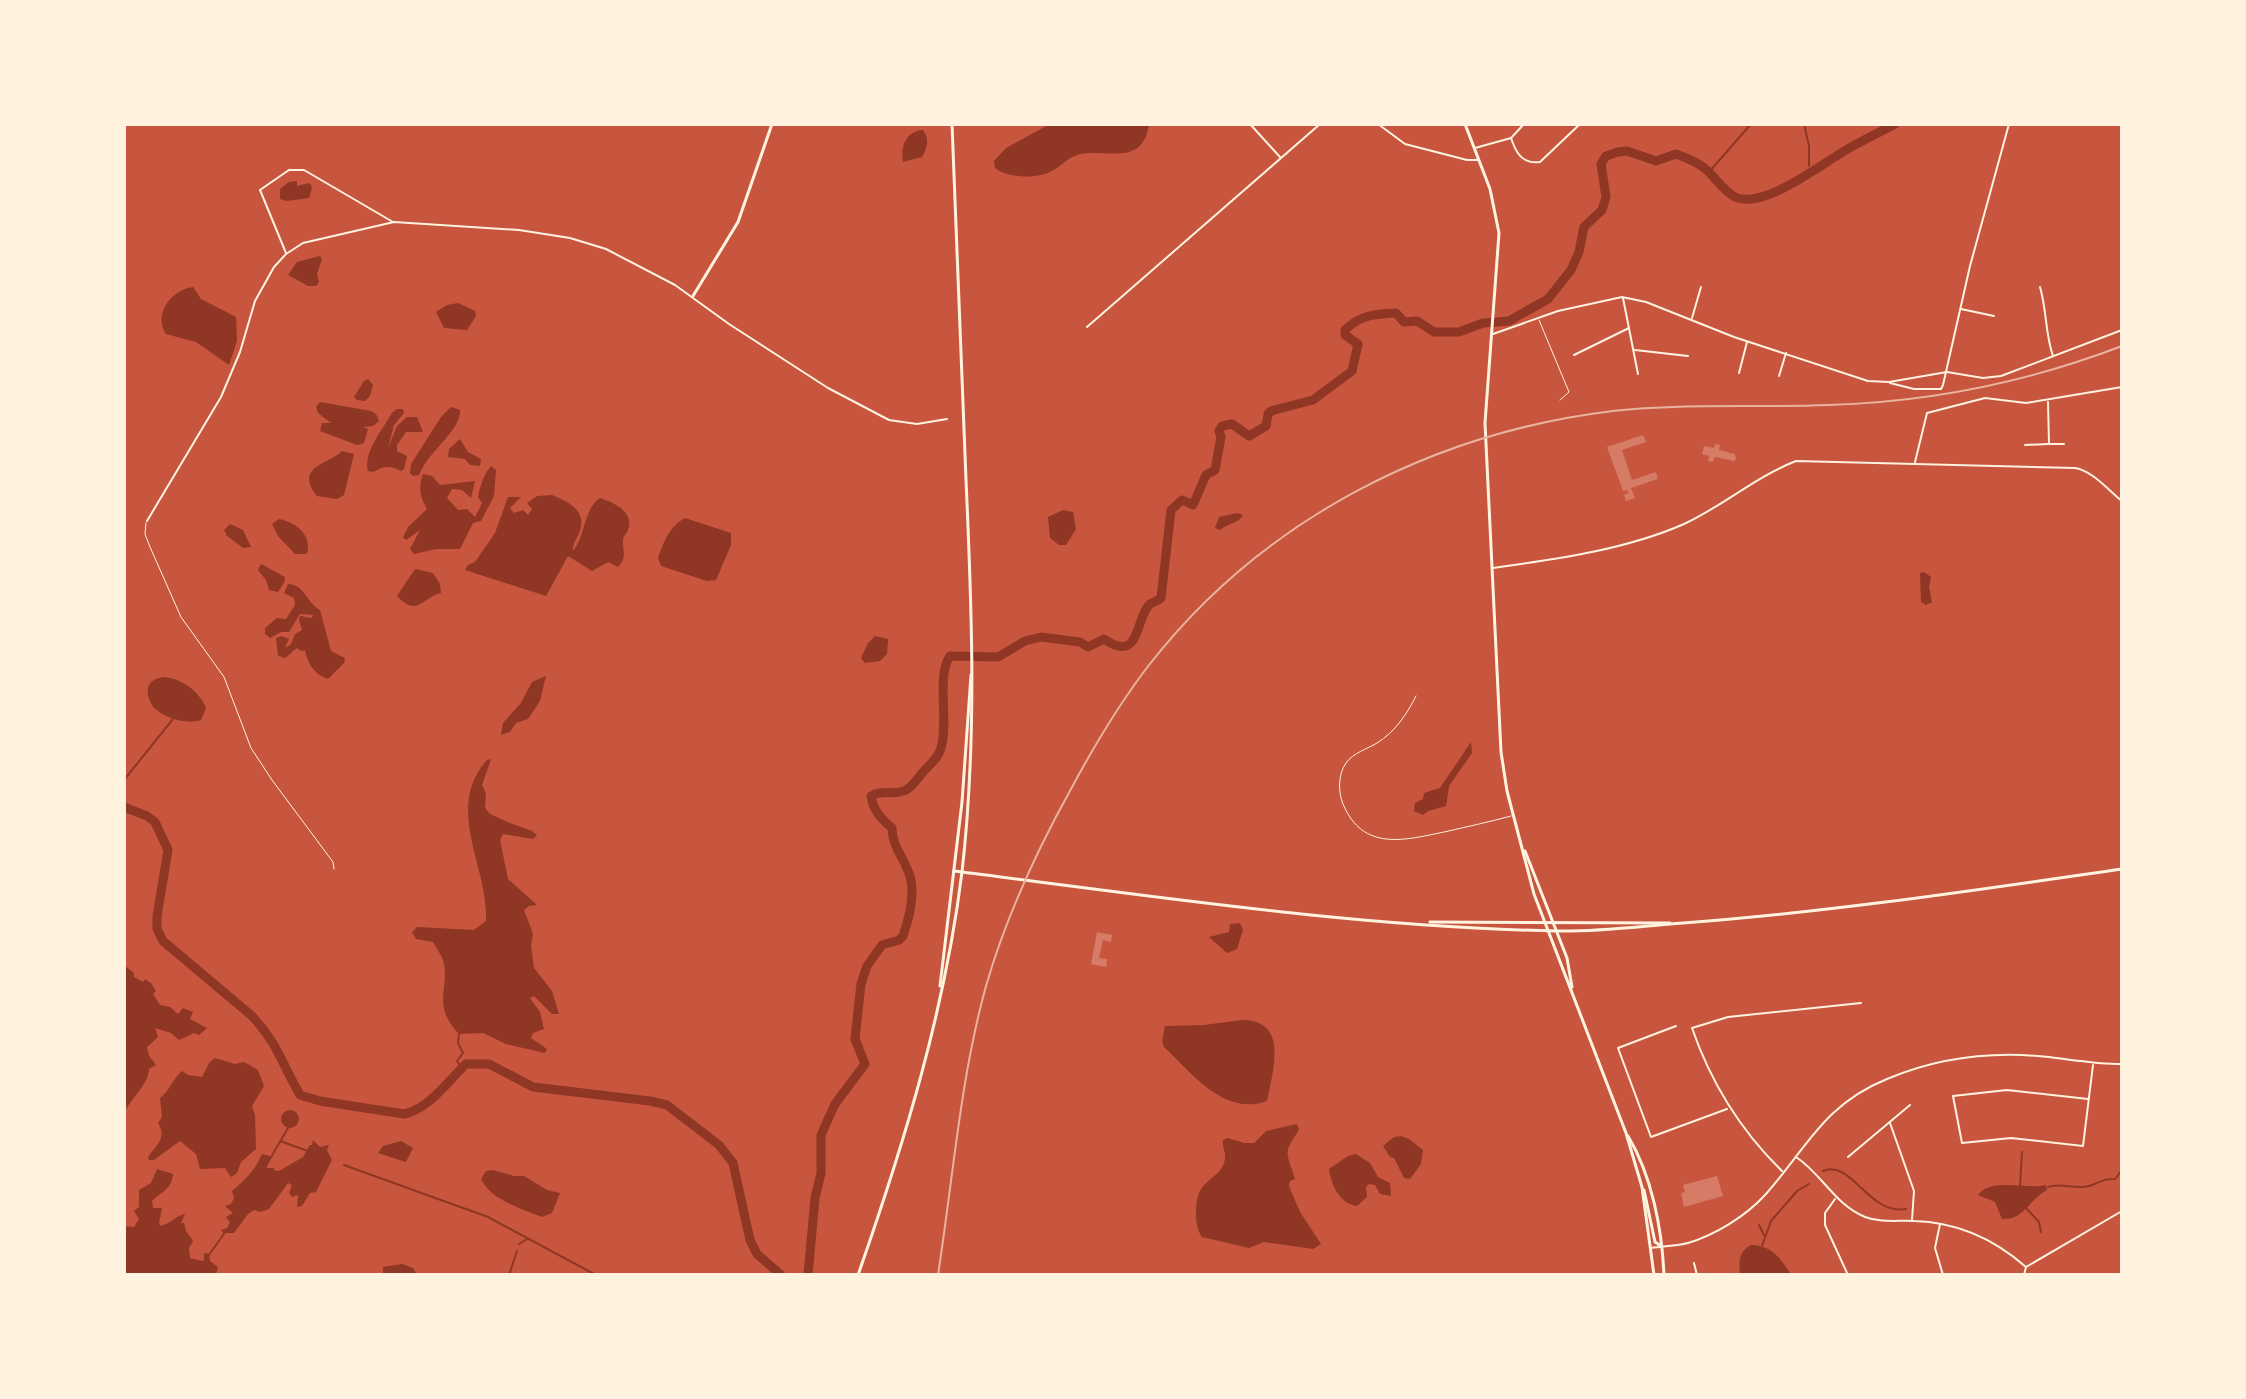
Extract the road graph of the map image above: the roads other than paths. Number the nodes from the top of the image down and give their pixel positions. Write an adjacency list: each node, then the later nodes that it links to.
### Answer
1 (772, 124): 18 (main road)
2 (952, 124): 50 (main road)
3 (1250, 124): 12 (street)
4 (1320, 124): 12 (street)
5 (1378, 124): 13 (street)
6 (1465, 124): 11 (main road)
7 (1524, 124): 10 (street)
8 (1580, 124): 10 (street)
9 (2009, 124): 20 (street)
10 (1511, 138): 11 (street)
11 (1475, 148): 13 (main road)
12 (1281, 158): 24 (street)
13 (1479, 160): 27 (main road)
14 (394, 222): 15 (street); 15 (street); 18 (street)
15 (286, 254): 48 (street)
16 (1701, 287): 23 (street)
17 (2040, 287): 33 (street)
18 (693, 296): 42 (street)
19 (1622, 297): 22 (street); 23 (street); 25 (street)
20 (1960, 309): 21 (street); 34 (street)
21 (1994, 316)
22 (1538, 317): 27 (street); 40 (lane)
23 (1692, 319): 28 (street)
24 (1087, 327)
25 (1630, 327): 29 (street); 31 (street)
26 (2122, 330): 33 (street)
27 (1492, 335): 49 (main road)
28 (1747, 341): 30 (street); 35 (street)
29 (1634, 350): 32 (street); 36 (street)
30 (1786, 352): 37 (street); 38 (street)
31 (1574, 355)
32 (1688, 356)
33 (2054, 357): 34 (street)
34 (1947, 372): 38 (street); 38 (street)
35 (1739, 373)
36 (1638, 374)
37 (1779, 376)
38 (1889, 382)
39 (2122, 387): 41 (street)
40 (1560, 400)
41 (2048, 401): 43 (street); 46 (street)
42 (947, 419)
43 (2049, 444): 44 (street); 45 (street)
44 (2064, 444)
45 (2025, 445)
46 (1915, 463): 47 (street); 49 (street)
47 (2122, 501)
48 (147, 521): 54 (lane)
49 (1493, 568): 52 (main road)
50 (972, 666): 56 (main road); 57 (main road)
51 (1416, 696): 52 (lane)
52 (1513, 815): 53 (main road)
53 (1523, 848): 59 (main road); 60 (main road)
54 (334, 869)
55 (2122, 869): 61 (main road)
56 (954, 871): 57 (main road); 66 (main road)
57 (962, 872): 58 (main road); 66 (main road)
58 (1410, 922): 59 (main road); 62 (main road)
59 (1544, 923): 60 (main road); 62 (main road)
60 (1554, 923): 61 (main road); 63 (main road)
61 (1678, 923): 63 (main road)
62 (1547, 930): 63 (main road); 64 (main road)
63 (1557, 931): 64 (main road)
64 (1573, 991): 74 (main road)
65 (1861, 1003): 72 (street)
66 (938, 1006): 87 (main road)
67 (1676, 1026): 72 (street)
68 (2093, 1063): 69 (street); 70 (street); 75 (street)
69 (2122, 1064)
70 (2088, 1099): 70 (street)
71 (1910, 1105): 73 (street)
72 (1729, 1108): 77 (street)
73 (1890, 1123): 76 (street); 81 (street)
74 (1626, 1133): 78 (main road); 83 (main road)
75 (1795, 1156): 77 (street); 79 (street)
76 (1848, 1157)
77 (1783, 1172): 83 (street)
78 (1642, 1187): 83 (main road); 84 (main road)
79 (1836, 1198): 81 (street); 91 (street)
80 (2122, 1211): 86 (street)
81 (1912, 1221): 82 (street)
82 (1940, 1223): 86 (street); 92 (street)
83 (1662, 1246): 84 (street); 89 (main road)
84 (1651, 1248): 88 (main road)
85 (1694, 1263): 90 (street)
86 (2026, 1267): 93 (street)
87 (858, 1275)
88 (1654, 1275)
89 (1664, 1275)
90 (1697, 1275)
91 (1848, 1275)
92 (1943, 1275)
93 (2024, 1275)

